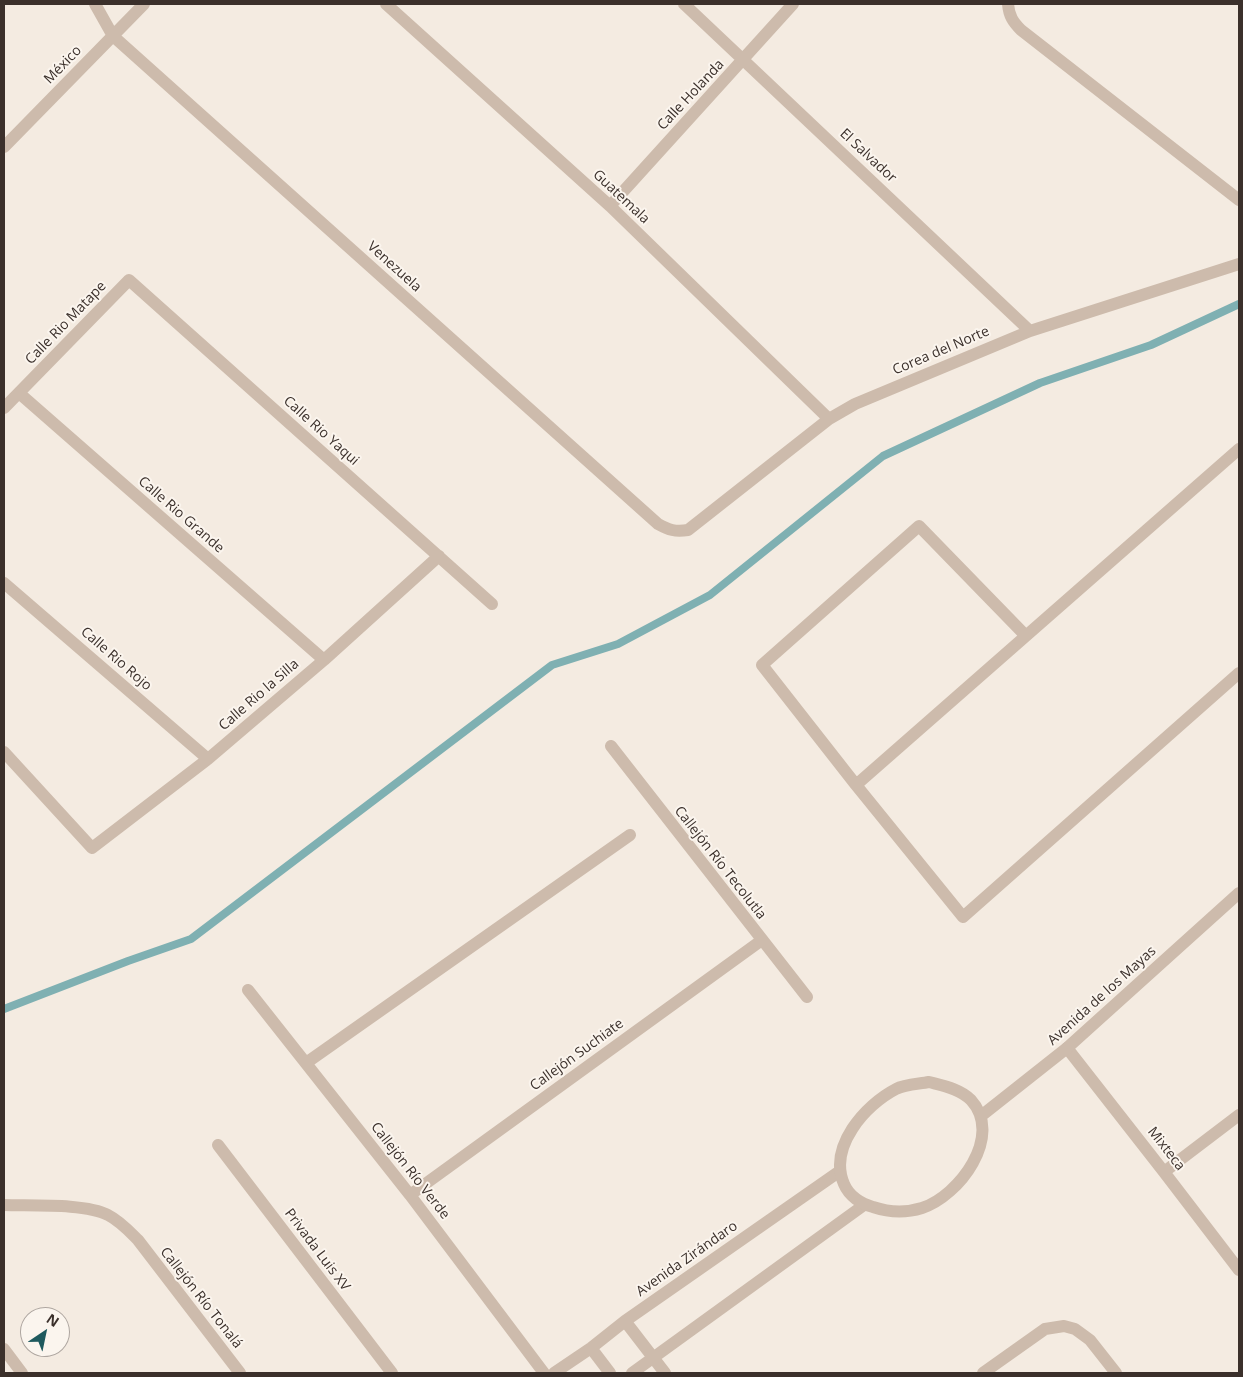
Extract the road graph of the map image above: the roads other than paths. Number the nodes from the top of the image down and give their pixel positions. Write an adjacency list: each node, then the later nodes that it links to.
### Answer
1 (95, 4): 7 (street, Venezuela)
2 (144, 4): 7 (street, México)
3 (386, 4): 11 (street, Guatemala)
4 (684, 4): 8 (street, El Salvador)
5 (793, 4): 8 (street, Calle Holanda)
6 (1008, 4): 10 (street)
7 (113, 36): 9 (street, México); 19 (street, Venezuela)
8 (743, 60): 11 (street, Calle Holanda); 14 (street, El Salvador)
9 (4, 147)
10 (1239, 200)
11 (610, 206): 17 (street, Guatemala)
12 (1239, 264): 14 (street, Corea del Norte)
13 (129, 280): 15 (street, Calle Rio Matape); 20 (street, Calle Rio Yaqui)
14 (1030, 331): 17 (street, Corea del Norte)
15 (19, 393): 16 (street, Calle Rio Matape); 24 (street, Calle Rio Grande)
16 (4, 408)
17 (829, 419): 19 (street, Corea del Norte)
18 (1239, 449): 23 (street)
19 (688, 530)
20 (439, 556): 22 (street, Calle Rio Yaqui); 24 (street, Calle Rio la Silla)
21 (4, 583): 28 (street, Calle Rio Rojo)
22 (492, 604)
23 (1026, 636): 29 (street); 29 (street)
24 (324, 660): 28 (street, Calle Rio la Silla)
25 (1239, 673): 29 (street)
26 (611, 746): 32 (street, Callejón Río Tecolutla)
27 (4, 752): 28 (street, Calle Rio la Silla)
28 (208, 759)
29 (856, 785)
30 (630, 835): 36 (street)
31 (1239, 894): 35 (street, Avenida de los Mayas)
32 (762, 940): 34 (street, Callejón Río Tecolutla); 42 (street, Callejón Suchiate)
33 (248, 990): 36 (street, Callejón Río Verde)
34 (807, 997)
35 (1067, 1048): 38 (street, Avenida de los Mayas); 41 (street, Mixteca)
36 (306, 1063): 42 (street, Callejón Río Verde)
37 (1239, 1115): 41 (street)
38 (981, 1116): 40 (street); 44 (street)
39 (218, 1145): 52 (street, Privada Luis XV)
40 (840, 1171): 44 (street); 46 (street, Avenida Zirándaro)
41 (1164, 1172): 45 (street, Mixteca)
42 (410, 1195): 53 (street, Callejón Río Verde)
43 (4, 1205): 51 (street, Callejón Río Tonalá)
44 (864, 1205): 49 (street)
45 (1239, 1270)
46 (625, 1321): 47 (street, Avenida Zirándaro); 49 (street)
47 (591, 1348): 54 (street, Avenida Zirándaro); 55 (street)
48 (4, 1349): 50 (street)
49 (653, 1358): 56 (street); 57 (street)
50 (22, 1373)
51 (240, 1373)
52 (392, 1373)
53 (544, 1373)
54 (554, 1373)
55 (610, 1373)
56 (632, 1373)
57 (665, 1373)
58 (983, 1373): 59 (street)
59 (1116, 1373)

